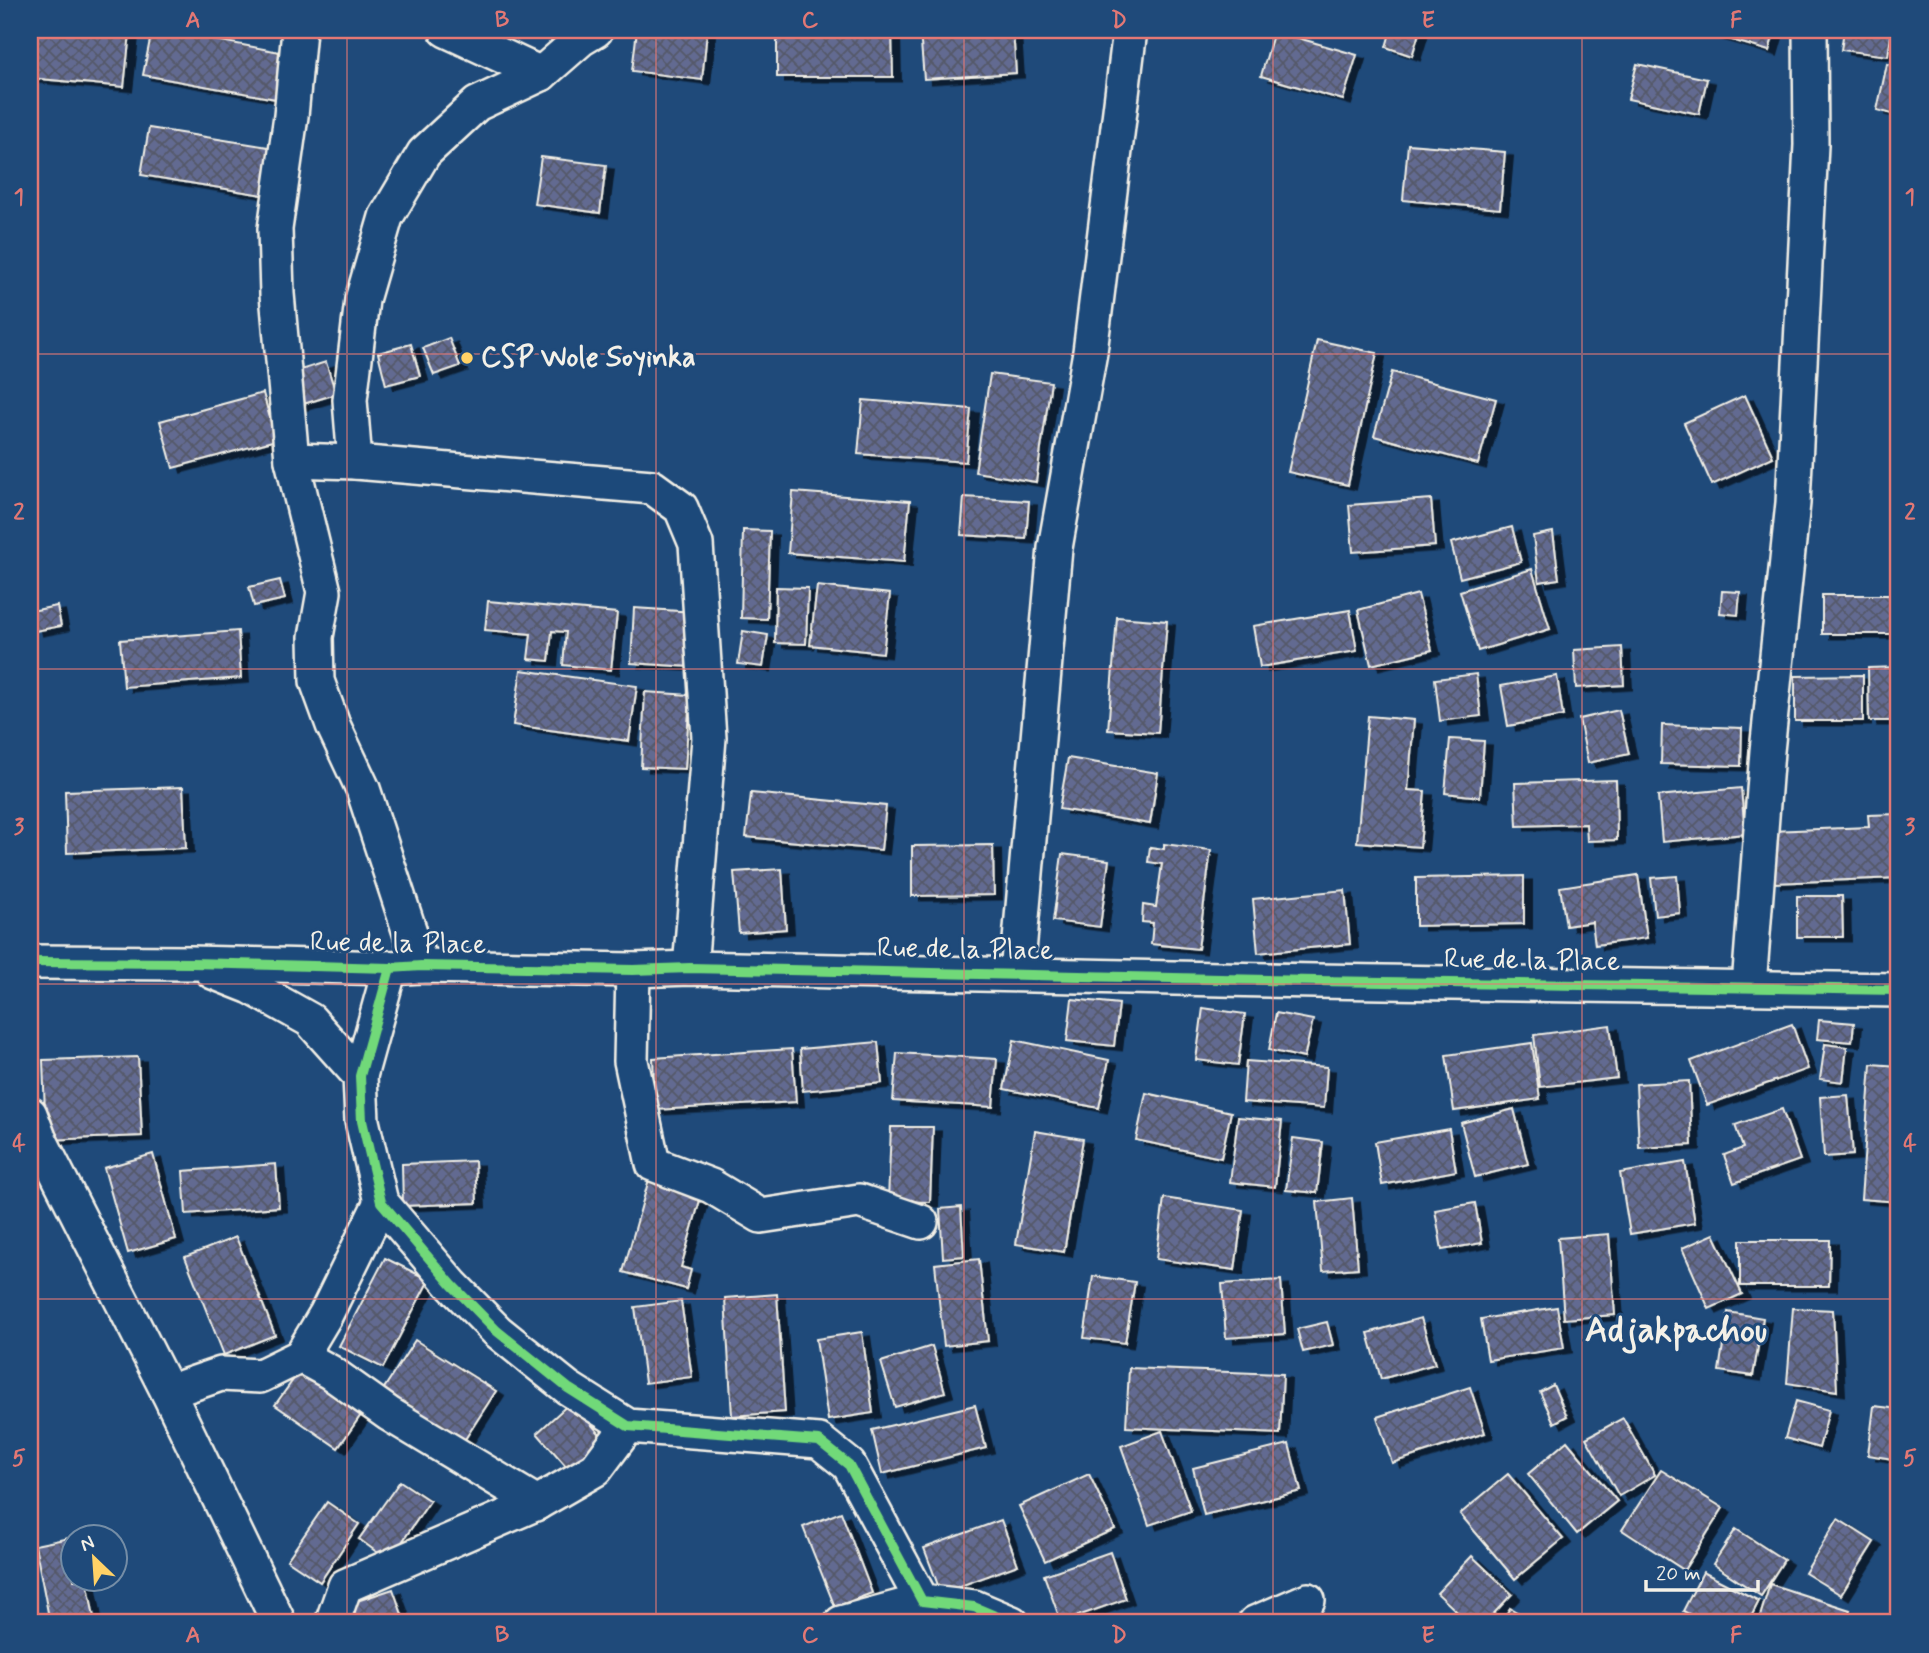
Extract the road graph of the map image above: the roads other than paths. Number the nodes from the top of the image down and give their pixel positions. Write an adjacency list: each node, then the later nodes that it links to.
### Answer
1 (299, 30): 7 (street)
2 (446, 30): 6 (street)
3 (596, 30): 6 (street)
4 (1130, 30): 14 (street)
5 (1810, 30): 15 (street)
6 (541, 74): 8 (street)
7 (292, 460): 8 (street); 11 (street)
8 (355, 462): 12 (street)
9 (30, 962): 10 (street, Rue de la Place)
10 (192, 963): 11 (street, Rue de la Place); 17 (street)
11 (406, 967): 13 (street, Rue de la Place); 17 (street)
12 (690, 968): 13 (street, Rue de la Place); 14 (street, Rue de la Place)
13 (633, 970): 20 (street)
14 (1017, 974): 15 (street, Rue de la Place)
15 (1749, 986): 16 (street, Rue de la Place)
16 (1899, 990)
17 (360, 1076): 19 (street)
18 (30, 1114): 22 (street)
19 (381, 1202): 21 (street); 23 (street)
20 (921, 1222)
21 (301, 1356): 22 (street); 24 (street)
22 (168, 1392): 27 (street)
23 (628, 1426): 24 (street); 26 (street)
24 (537, 1503): 28 (street)
25 (1308, 1600): 31 (street)
26 (922, 1601): 29 (street); 30 (street)
27 (279, 1623)
28 (332, 1623)
29 (841, 1623)
30 (1012, 1623)
31 (1255, 1623)

